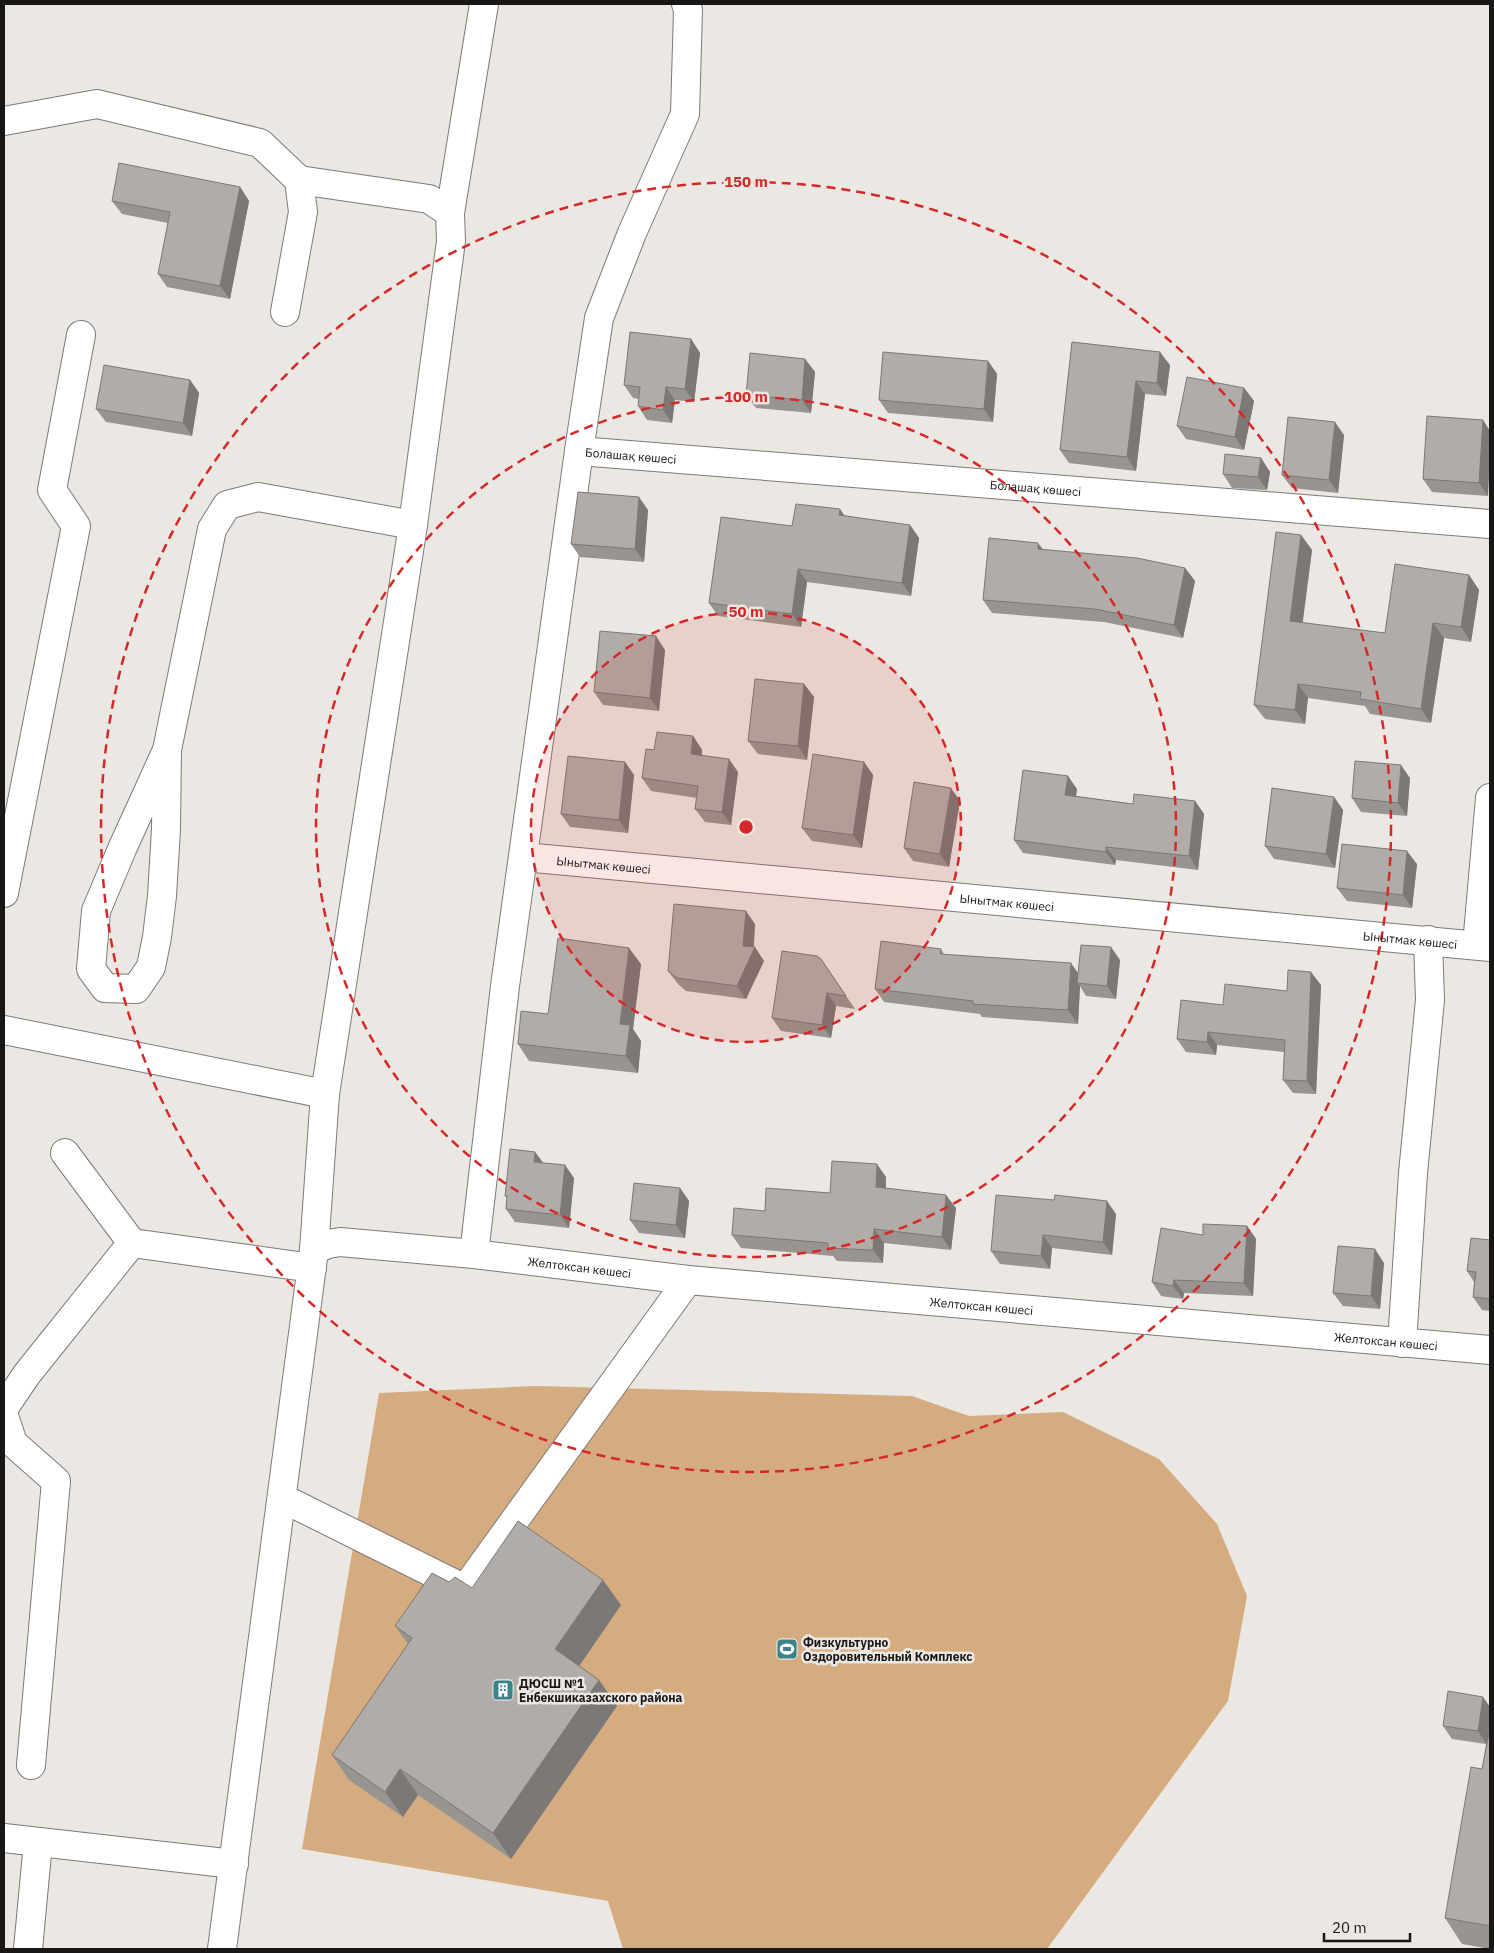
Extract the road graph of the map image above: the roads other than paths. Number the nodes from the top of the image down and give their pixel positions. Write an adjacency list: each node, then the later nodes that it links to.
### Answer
1 (484, 4): 5 (street)
2 (686, 4): 8 (street)
3 (4, 121): 4 (street)
4 (299, 180): 5 (street); 6 (street)
5 (450, 213): 10 (street)
6 (285, 312)
7 (81, 335): 14 (street)
8 (579, 452): 9 (street, Болашақ көшесі); 13 (street)
9 (1490, 524)
10 (412, 525): 11 (street); 18 (street)
11 (167, 750): 11 (street)
12 (1490, 798): 16 (street)
13 (524, 857): 15 (street, Ынытмак көшесі); 21 (street)
14 (4, 894)
15 (1428, 940): 16 (street, Ынытмак көшесі); 24 (street)
16 (1484, 946)
17 (4, 1030): 18 (street)
18 (325, 1094): 22 (street)
19 (65, 1153): 20 (street)
20 (132, 1243): 22 (street); 26 (street)
21 (474, 1254): 22 (street, Желтоксан көшесі); 23 (street, Желтоксан көшесі)
22 (313, 1259): 28 (street)
23 (688, 1280): 24 (street, Желтоксан көшесі); 28 (street)
24 (1402, 1343): 25 (street, Желтоксан көшесі)
25 (1490, 1350)
26 (4, 1408)
27 (4, 1416): 29 (street)
28 (282, 1498): 32 (street)
29 (31, 1764)
30 (4, 1838): 31 (street)
31 (38, 1843): 32 (street); 33 (street)
32 (234, 1864): 34 (street)
33 (28, 1949)
34 (222, 1949)

